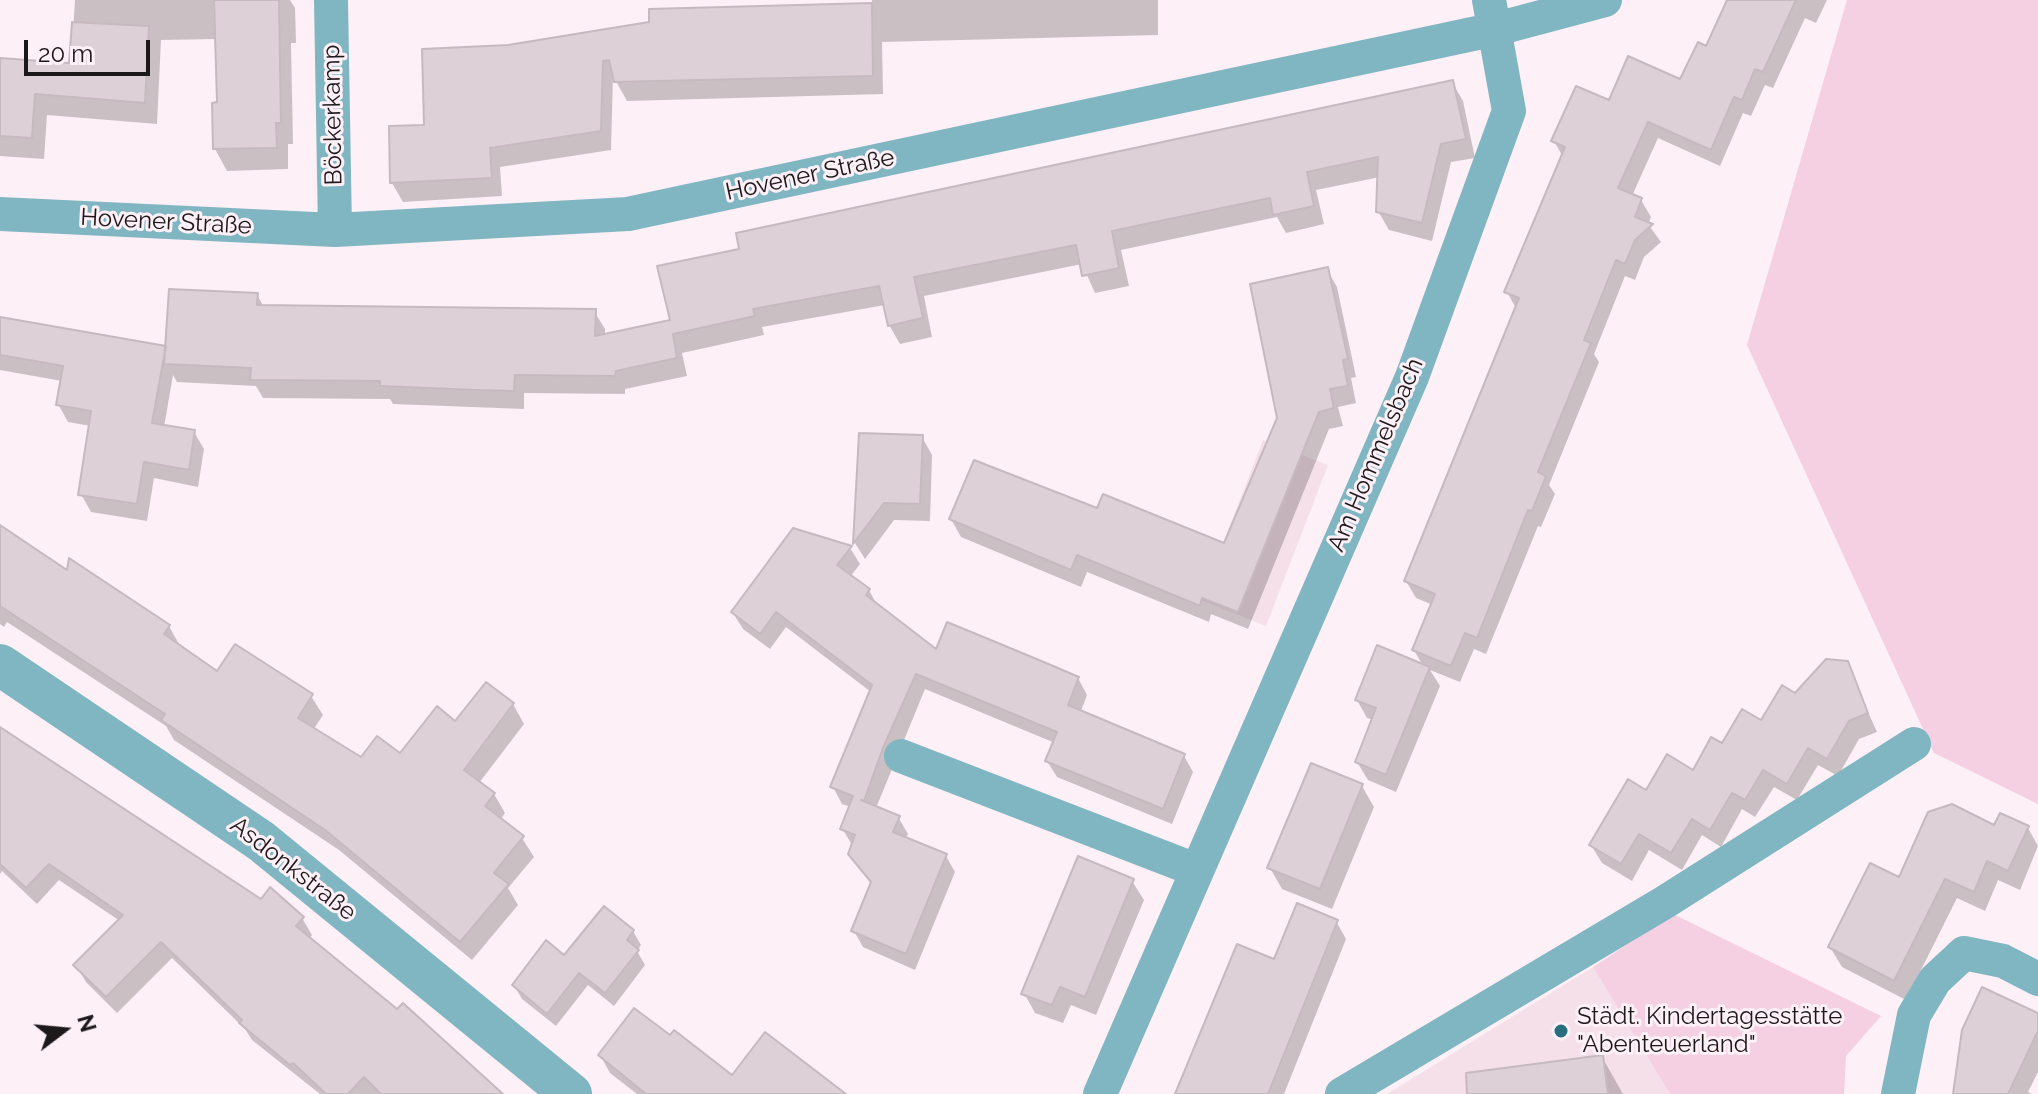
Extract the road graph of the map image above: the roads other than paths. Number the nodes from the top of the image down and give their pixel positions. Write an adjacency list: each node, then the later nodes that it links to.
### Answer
1 (331, 0): 5 (street, Böckerkamp)
2 (1605, 0): 3 (street, Hovener Straße)
3 (1493, 15): 5 (street, Hovener Straße); 9 (street, Am Hommelsbach)
4 (0, 214): 5 (street, Hovener Straße)
5 (335, 230)
6 (0, 665): 11 (street, Asdonkstraße)
7 (1914, 744): 13 (street)
8 (901, 756): 9 (street)
9 (1196, 870): 12 (street, Am Hommelsbach)
10 (2038, 979): 14 (street)
11 (571, 1094)
12 (1100, 1094)
13 (1342, 1094)
14 (1898, 1094)

